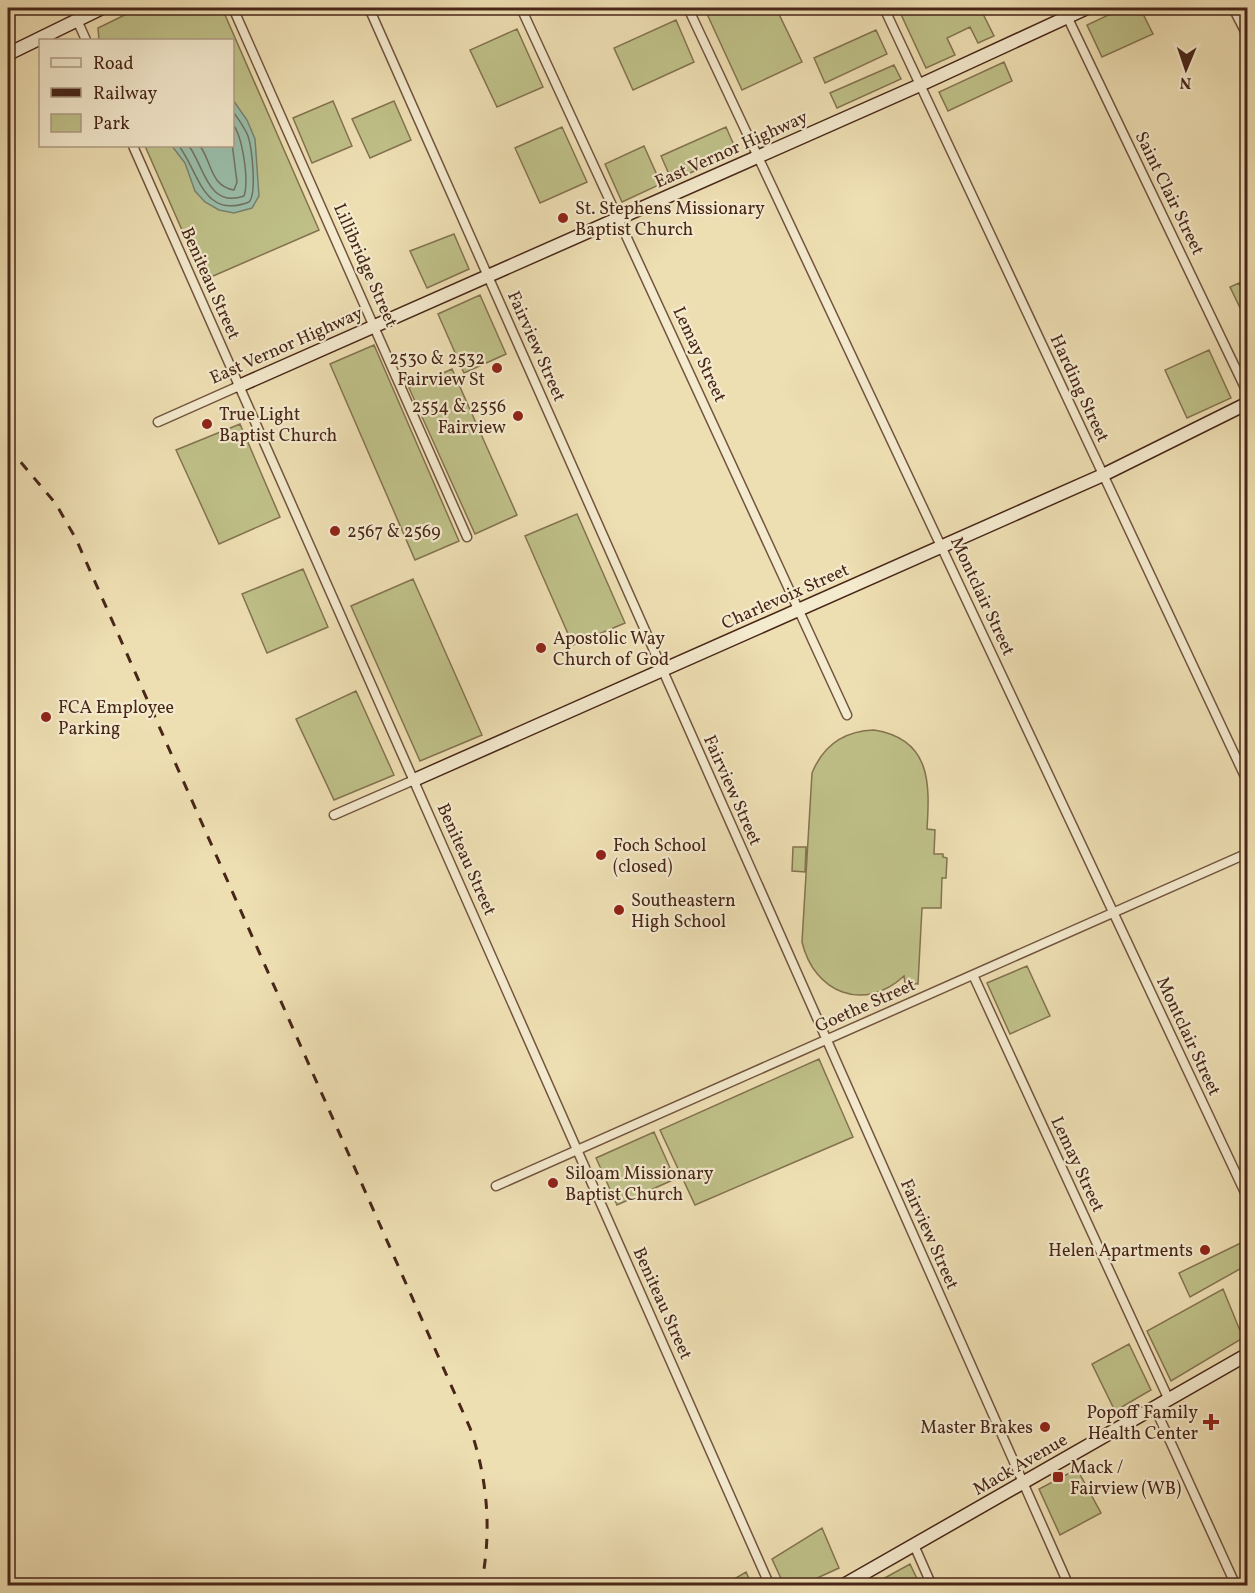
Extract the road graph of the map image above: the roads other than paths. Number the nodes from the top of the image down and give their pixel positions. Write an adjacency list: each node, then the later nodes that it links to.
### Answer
1 (101, 8): 10 (street)
2 (233, 8): 19 (street, Lillibridge Street)
3 (369, 8): 18 (street, Fairview Street)
4 (521, 8): 17 (street, Lemay Street)
5 (688, 8): 16 (street, Montclair Street)
6 (884, 8): 14 (street, Harding Street)
7 (1087, 8): 9 (street, East Vernor Highway)
8 (1233, 8): 11 (street)
9 (1065, 12): 14 (street, East Vernor Highway); 21 (street, Saint Clair Street)
10 (77, 20): 12 (street); 13 (street)
11 (1248, 37)
12 (86, 39)
13 (8, 54)
14 (920, 85): 16 (street, East Vernor Highway); 24 (street, Harding Street)
15 (133, 147): 20 (street, Beniteau Street)
16 (758, 156): 17 (street, East Vernor Highway); 26 (street, Montclair Street)
17 (618, 218): 18 (street, East Vernor Highway); 27 (street, Lemay Street)
18 (488, 276): 19 (street, East Vernor Highway); 28 (street, Fairview Street)
19 (374, 326): 20 (street, East Vernor Highway); 25 (street, Lillibridge Street)
20 (239, 386): 23 (street, East Vernor Highway); 30 (street, Beniteau Street)
21 (1248, 393)
22 (1248, 403): 24 (street, Charlevoix Street)
23 (158, 422)
24 (1103, 475): 26 (street, Charlevoix Street); 31 (street, Harding Street)
25 (467, 537)
26 (941, 546): 27 (street, Charlevoix Street); 34 (street, Montclair Street)
27 (799, 610): 28 (street, Charlevoix Street); 29 (street, Lemay Street)
28 (662, 670): 30 (street, Charlevoix Street); 36 (street, Fairview Street)
29 (847, 715)
30 (414, 780): 32 (street, Charlevoix Street); 37 (street, Beniteau Street)
31 (1248, 783)
32 (334, 815)
33 (1248, 853): 34 (street, Goethe Street)
34 (1113, 913): 35 (street, Goethe Street); 39 (street, Montclair Street)
35 (973, 975): 36 (street, Goethe Street); 41 (street, Lemay Street)
36 (826, 1041): 37 (street, Goethe Street); 43 (street, Fairview Street)
37 (577, 1150): 38 (street, Goethe Street); 45 (street, Beniteau Street)
38 (496, 1186)
39 (1248, 1199)
40 (1248, 1354): 41 (street, Mack Avenue)
41 (1169, 1400): 42 (street, Mack Avenue)
42 (1155, 1408): 43 (street, Mack Avenue); 49 (street)
43 (1023, 1483): 44 (street, Mack Avenue); 48 (street, Fairview Street)
44 (914, 1545): 46 (street, Mack Avenue); 47 (street)
45 (770, 1586)
46 (842, 1586)
47 (932, 1586)
48 (1069, 1586)
49 (1236, 1586)

